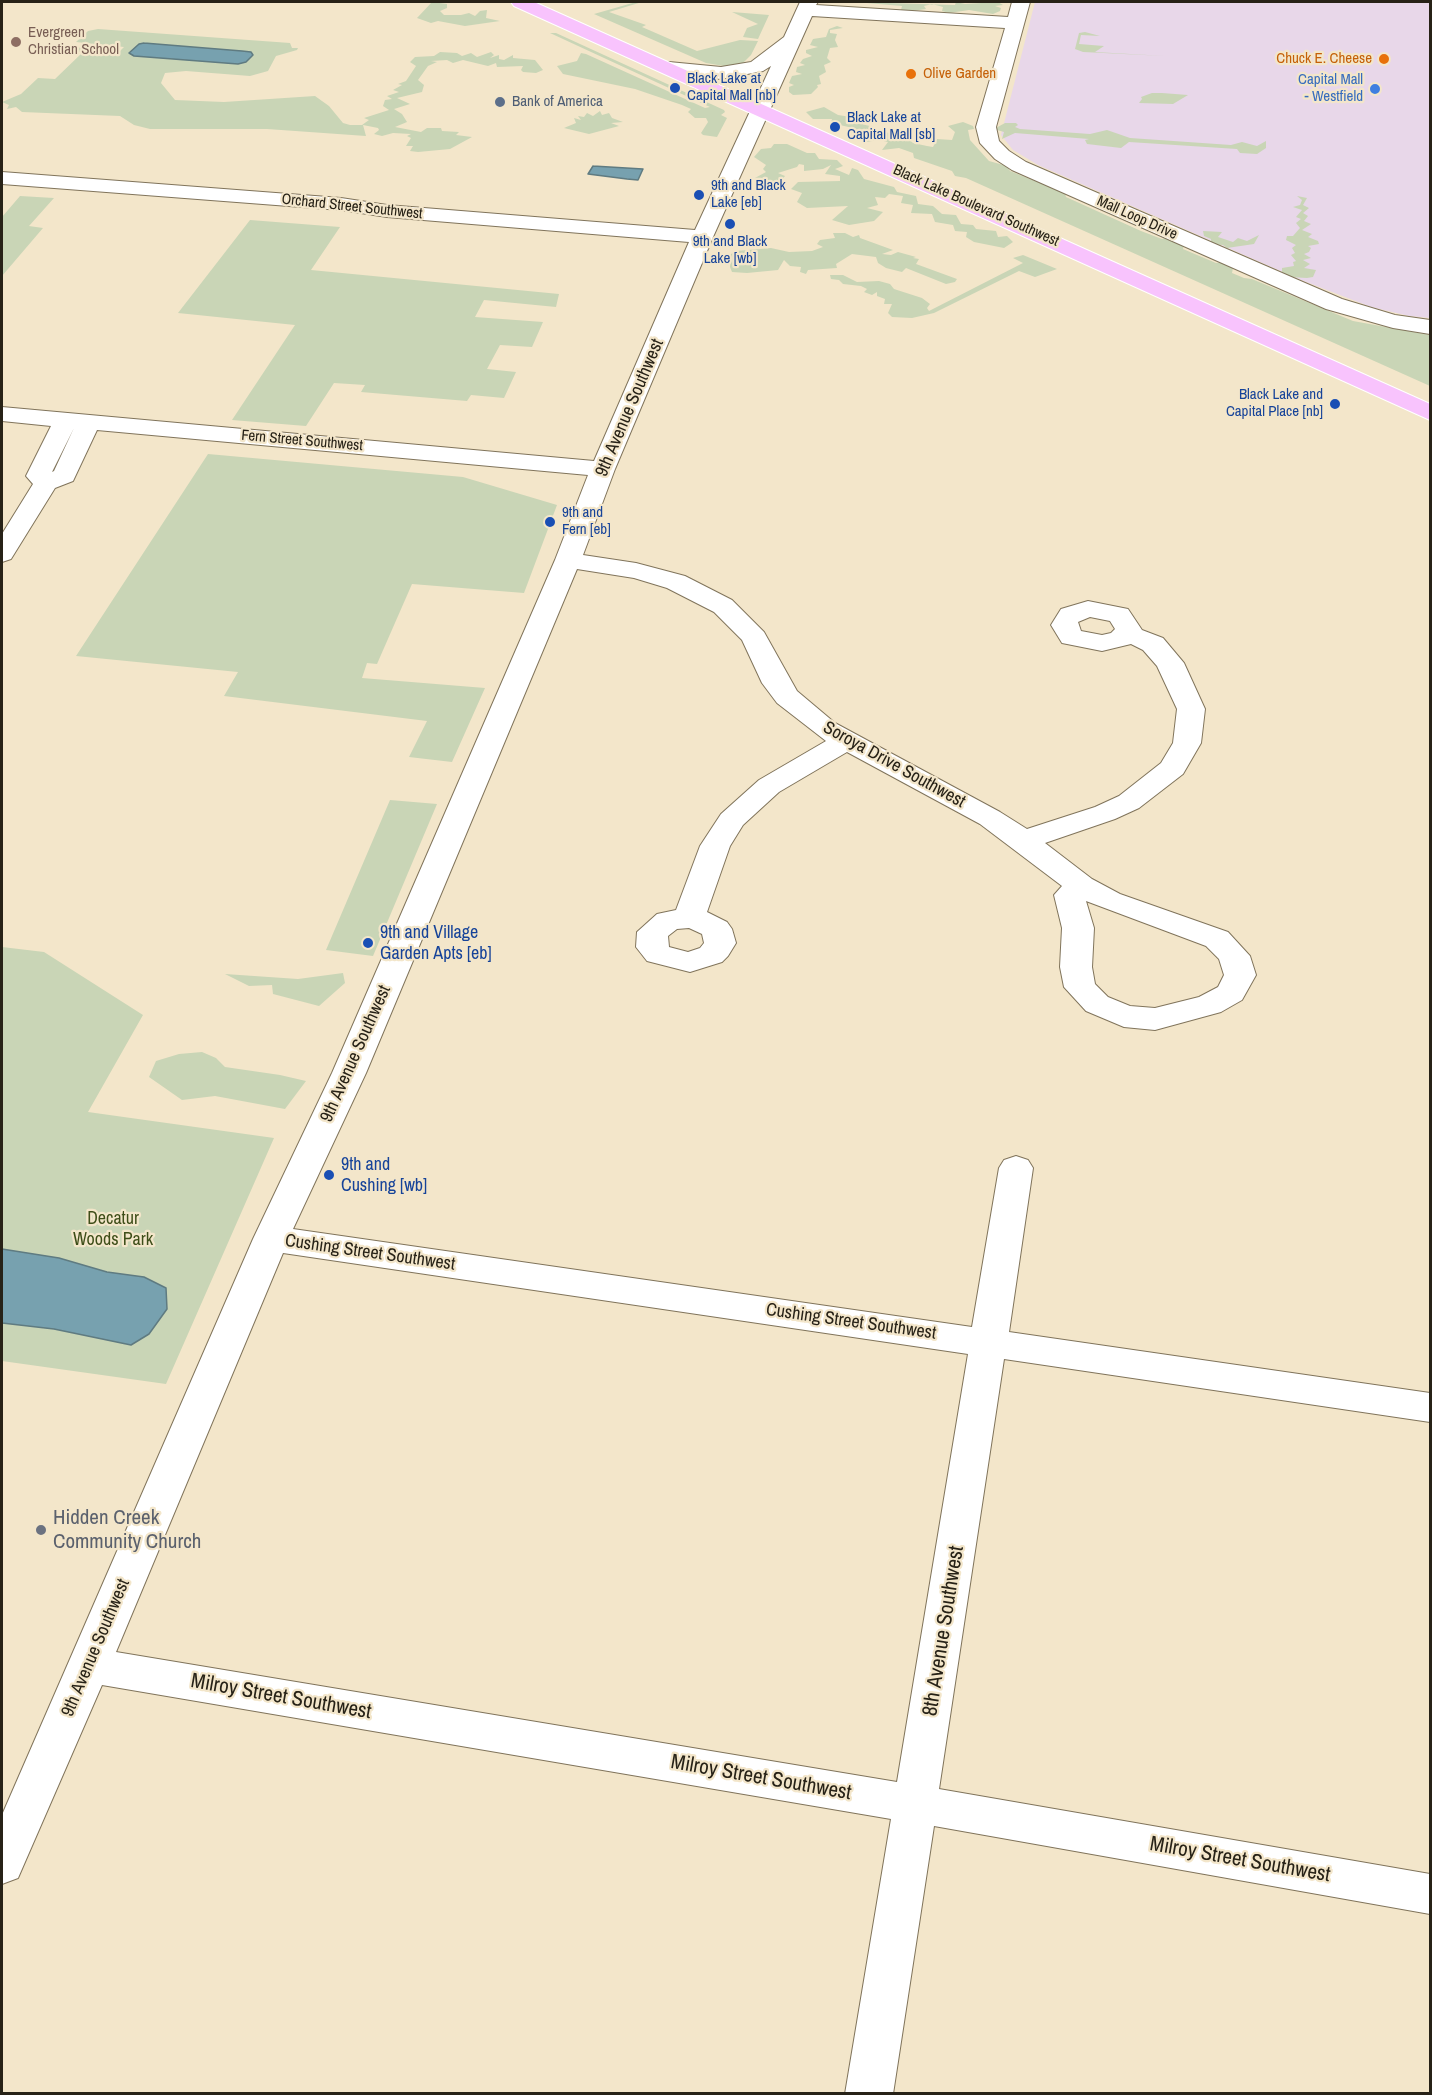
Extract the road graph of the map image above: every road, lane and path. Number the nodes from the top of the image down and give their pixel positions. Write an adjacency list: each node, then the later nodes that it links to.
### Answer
1 (520, 2): 6 (main road, Black Lake Boulevard Southwest)
2 (1021, 2): 4 (street, Mall Loop Drive)
3 (807, 6): 4 (street); 5 (street, 9th Avenue Southwest)
4 (1015, 23): 10 (street, Mall Loop Drive)
5 (794, 35): 6 (street); 7 (street, 9th Avenue Southwest)
6 (669, 68): 7 (main road, Black Lake Boulevard Southwest)
7 (761, 109): 9 (street, 9th Avenue Southwest); 11 (main road, Black Lake Boulevard Southwest)
8 (2, 178): 9 (street, Orchard Street Southwest)
9 (702, 237): 16 (street, 9th Avenue Southwest)
10 (1431, 327)
11 (1431, 413)
12 (2, 414): 13 (street, Fern Street Southwest)
13 (78, 420): 14 (street); 15 (street); 16 (street, Fern Street Southwest)
14 (49, 451): 15 (street); 17 (street)
15 (76, 452): 17 (street)
16 (603, 469): 19 (street, 9th Avenue Southwest)
17 (46, 483): 18 (street)
18 (2, 554)
19 (568, 560): 21 (street, Soroya Drive Southwest); 26 (street, 9th Avenue Southwest)
20 (1127, 633): 22 (street)
21 (846, 741): 22 (street, Soroya Drive Southwest); 24 (street)
22 (1023, 840): 23 (street, Soroya Drive Southwest)
23 (1081, 886): 23 (street, Soroya Drive Southwest)
24 (689, 918)
25 (1016, 1168): 27 (street, 8th Avenue Southwest)
26 (271, 1239): 27 (street, Cushing Street Southwest); 29 (street, 9th Avenue Southwest)
27 (989, 1342): 28 (street, Cushing Street Southwest); 30 (street, 8th Avenue Southwest)
28 (1431, 1407)
29 (90, 1665): 30 (street, Milroy Street Southwest); 31 (street, 9th Avenue Southwest)
30 (916, 1804): 32 (street, Milroy Street Southwest); 33 (street, 8th Avenue Southwest)
31 (2, 1864)
32 (1431, 1894)
33 (869, 2094)

